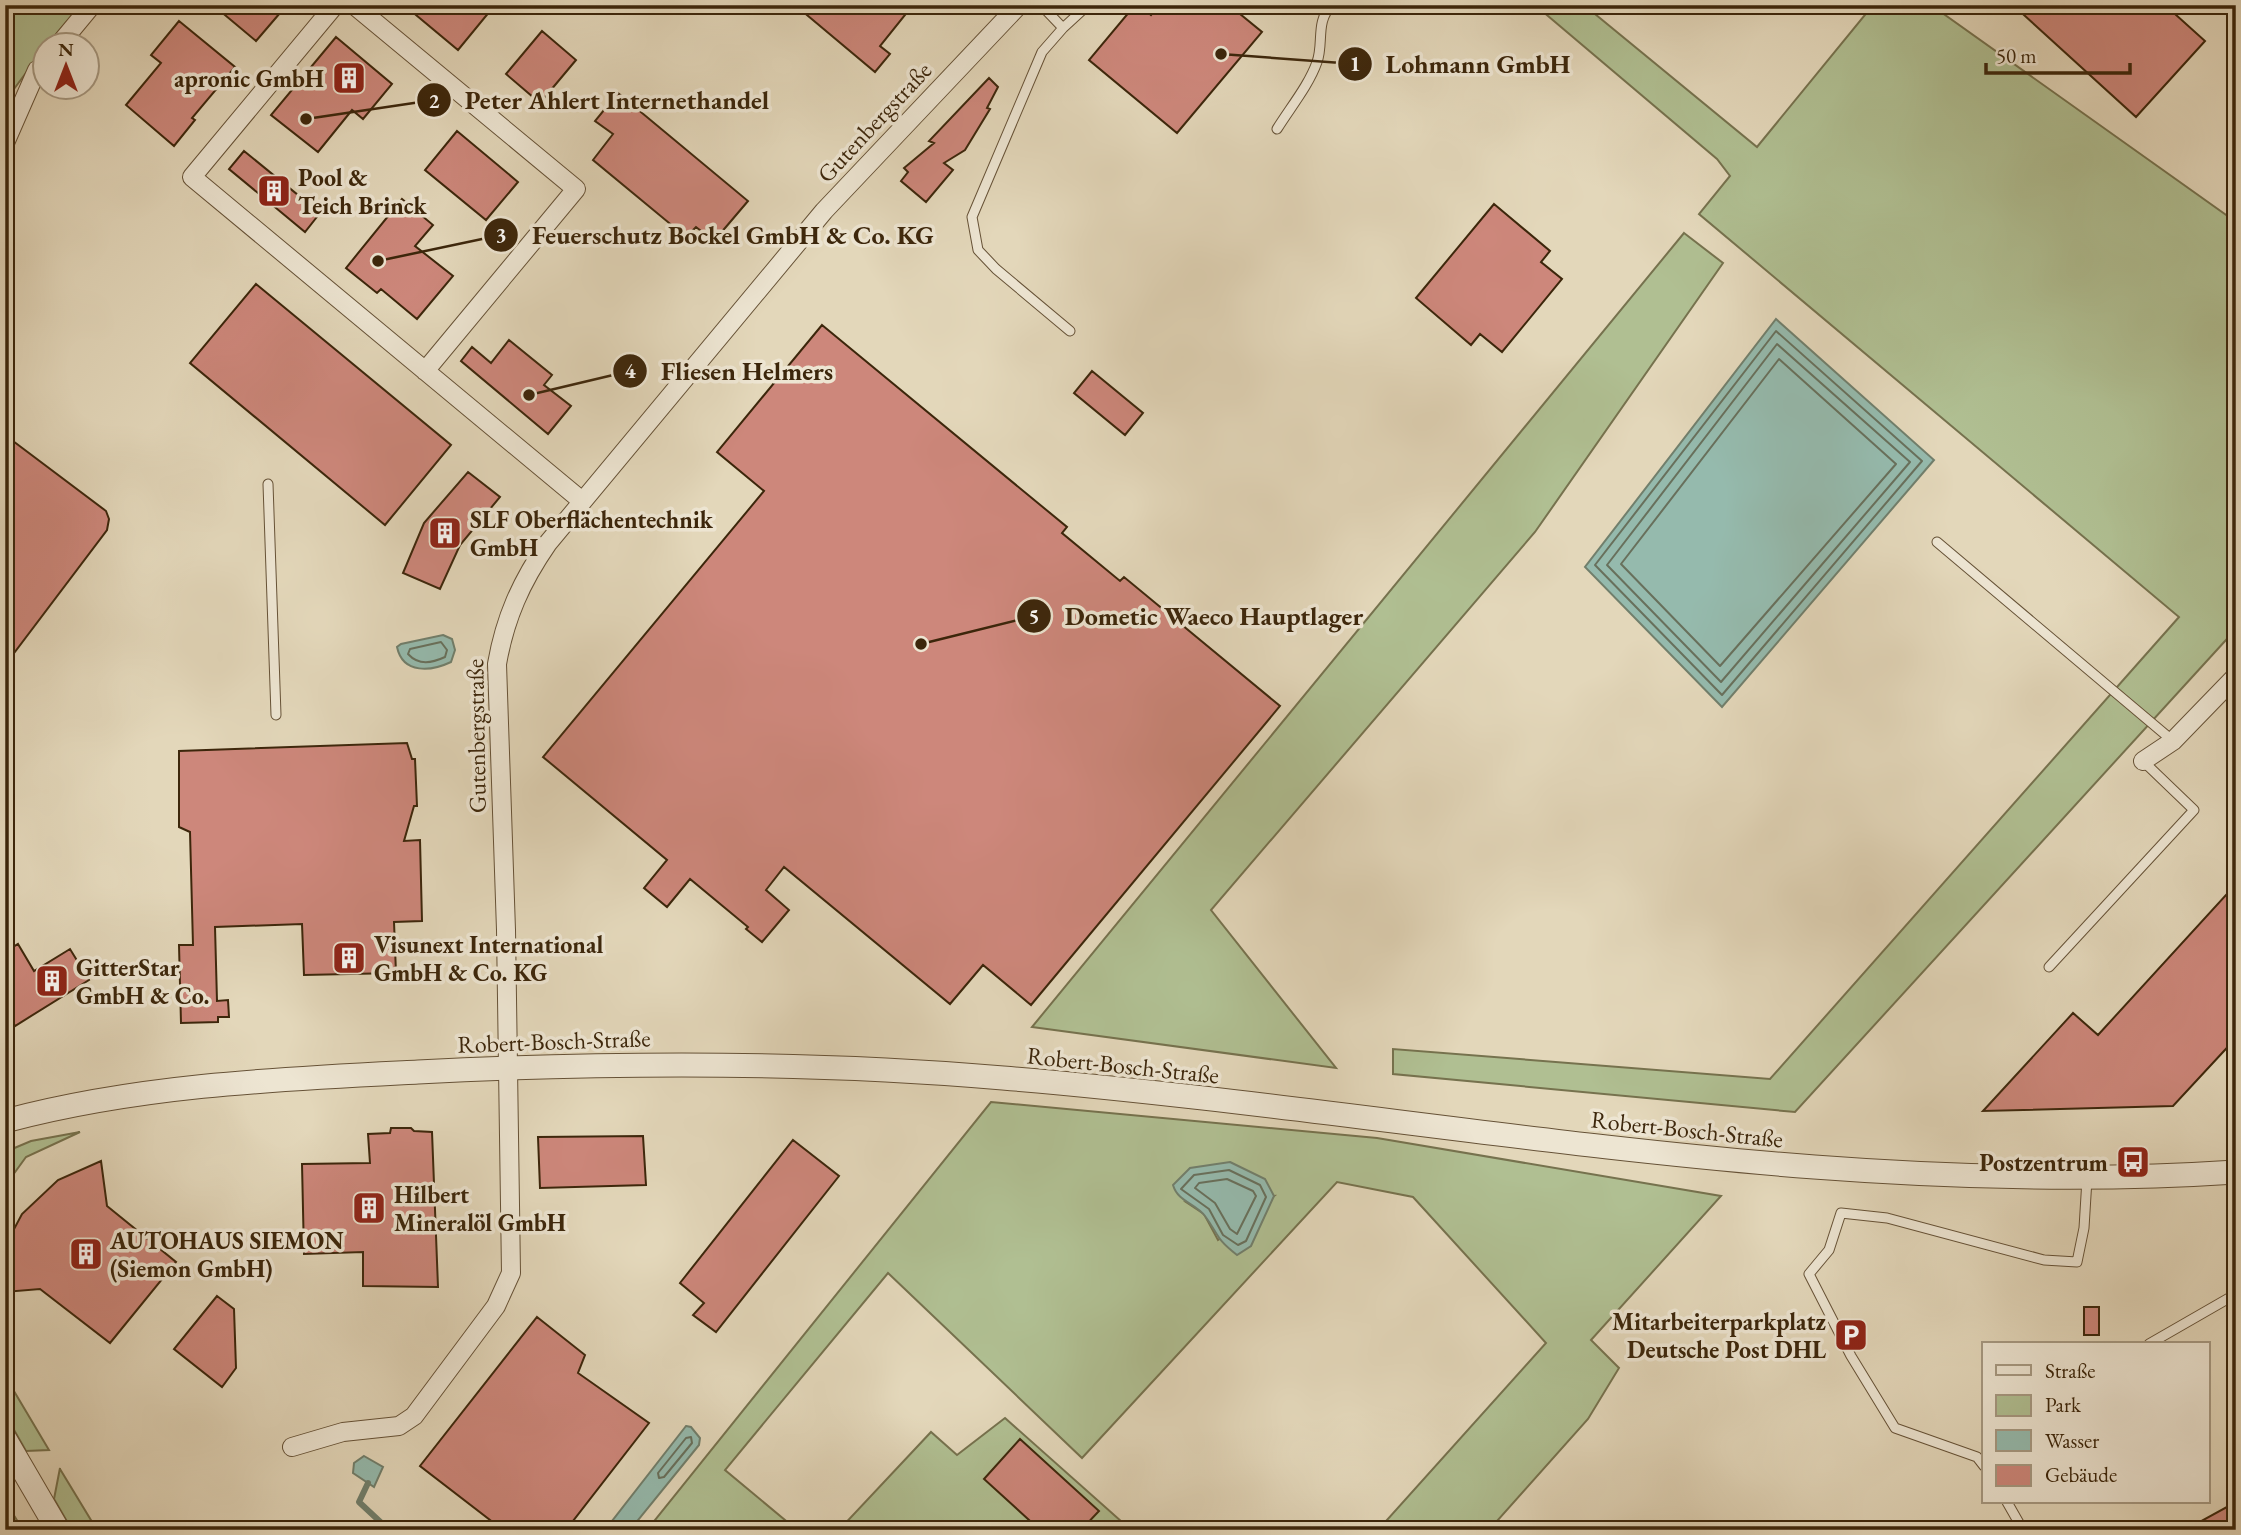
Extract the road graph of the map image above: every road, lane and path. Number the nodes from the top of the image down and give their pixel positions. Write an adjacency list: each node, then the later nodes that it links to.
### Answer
1 (92, 5): 9 (street)
2 (335, 5): 16 (street)
3 (354, 5): 16 (street)
4 (1019, 5): 18 (street, Gutenbergstraße)
5 (1041, 5): 8 (lane)
6 (1088, 5): 8 (lane)
7 (1332, 5): 13 (lane)
8 (1063, 28): 15 (lane)
9 (70, 32)
10 (32, 79): 12 (street)
11 (32, 85): 14 (street)
12 (5, 119)
13 (1277, 129)
14 (5, 143)
15 (1070, 331)
16 (425, 371): 18 (street)
17 (268, 484): 21 (lane)
18 (582, 501): 25 (street, Gutenbergstraße)
19 (1937, 541): 22 (lane)
20 (2236, 676): 22 (street)
21 (276, 715)
22 (2173, 741): 23 (street)
23 (2143, 761): 24 (lane)
24 (2049, 967)
25 (507, 1067): 26 (street, Robert-Bosch-Straße); 28 (street, Robert-Bosch-Straße); 32 (street, Gutenbergstraße)
26 (5, 1121)
27 (2236, 1172): 28 (street, Robert-Bosch-Straße)
28 (2087, 1178): 33 (lane)
29 (2236, 1294): 30 (lane)
30 (2152, 1342)
31 (5, 1439): 35 (street)
32 (292, 1447)
33 (1982, 1463)
34 (2008, 1504): 36 (lane)
35 (58, 1530)
36 (2023, 1530)

